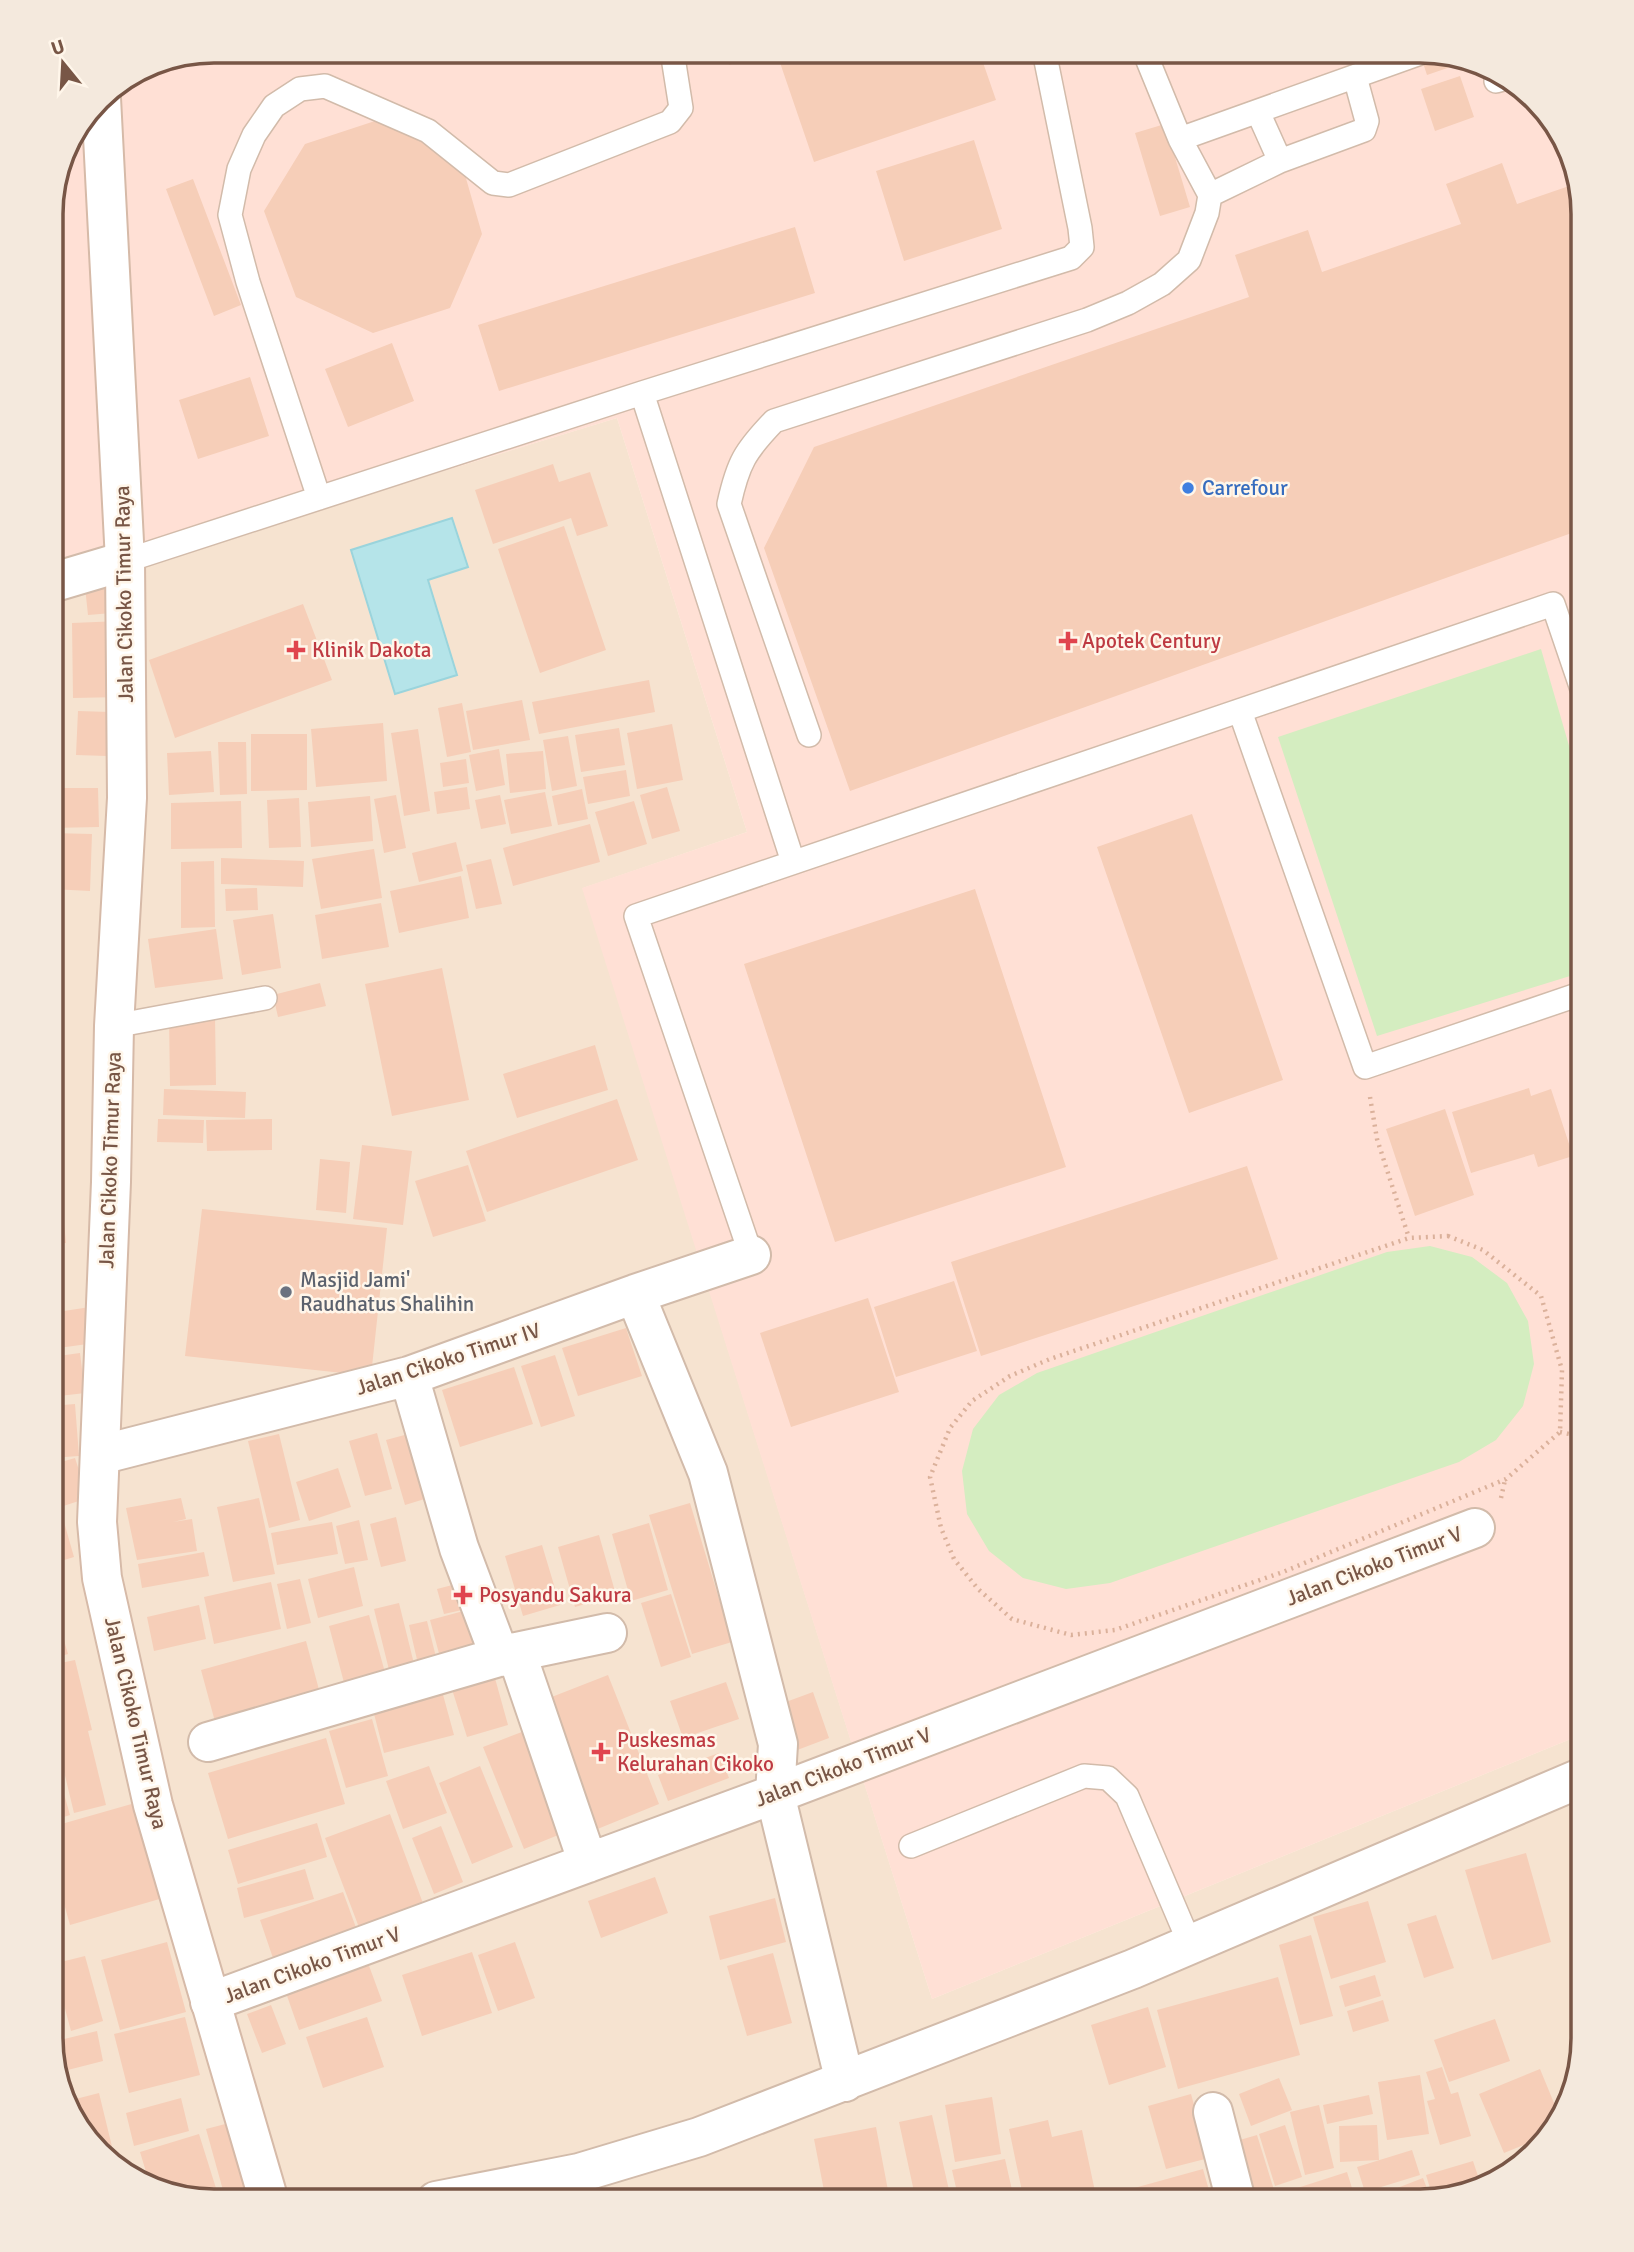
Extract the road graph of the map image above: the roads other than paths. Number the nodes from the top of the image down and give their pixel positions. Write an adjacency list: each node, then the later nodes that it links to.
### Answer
1 (674, 63): 12 (lane)
2 (1046, 63): 11 (lane)
3 (1149, 63): 8 (lane)
4 (1394, 63): 5 (lane)
5 (1356, 77): 6 (lane); 9 (lane)
6 (1258, 111): 8 (lane); 9 (lane)
7 (102, 113): 13 (street, Jalan Cikoko Timur Raya)
8 (1180, 139): 10 (lane)
9 (1280, 161): 10 (lane)
10 (1210, 195): 17 (lane)
11 (642, 393): 12 (lane); 18 (lane)
12 (319, 498): 13 (lane)
13 (125, 561): 14 (street); 21 (street, Jalan Cikoko Timur Raya)
14 (63, 579)
15 (1571, 657): 16 (lane)
16 (1240, 711): 18 (lane); 19 (lane)
17 (809, 734)
18 (793, 862): 22 (lane)
19 (1571, 997)
20 (264, 998): 21 (lane)
21 (114, 1026): 25 (street, Jalan Cikoko Timur Raya)
22 (751, 1255): 23 (street, Jalan Cikoko Timur IV)
23 (635, 1294): 24 (street, Jalan Cikoko Timur IV); 31 (street)
24 (409, 1376): 25 (street, Jalan Cikoko Timur IV); 28 (street)
25 (100, 1455): 35 (street, Jalan Cikoko Timur Raya)
26 (1475, 1528): 31 (street, Jalan Cikoko Timur V)
27 (607, 1633): 28 (street)
28 (508, 1654): 29 (street); 33 (street)
29 (208, 1742)
30 (1571, 1782): 34 (street)
31 (775, 1794): 33 (street, Jalan Cikoko Timur V); 36 (street)
32 (911, 1846): 34 (lane)
33 (589, 1863): 35 (street, Jalan Cikoko Timur V)
34 (1190, 1944): 36 (street)
35 (210, 2002): 38 (street, Jalan Cikoko Timur Raya)
36 (845, 2082): 39 (street)
37 (1213, 2112): 40 (street)
38 (265, 2189)
39 (497, 2189)
40 (1233, 2189)

